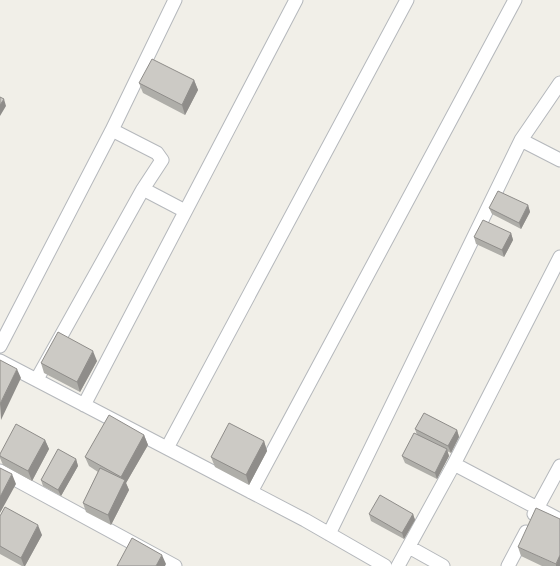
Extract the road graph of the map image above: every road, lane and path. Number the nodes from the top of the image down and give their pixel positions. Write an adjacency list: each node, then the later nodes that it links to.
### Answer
1 (175, 0): 6 (street)
2 (296, 0): 10 (street)
3 (408, 0): 16 (street)
4 (515, 0): 20 (street)
5 (560, 83): 7 (street)
6 (112, 130): 9 (street); 12 (street)
7 (521, 140): 8 (street); 23 (street)
8 (560, 160)
9 (143, 189): 10 (street); 14 (street)
10 (186, 211): 15 (street)
11 (560, 257): 17 (street)
12 (0, 346)
13 (0, 361): 14 (street)
14 (37, 379): 15 (street)
15 (84, 405): 16 (street)
16 (167, 448): 20 (street)
17 (454, 464): 21 (street); 24 (street)
18 (560, 466): 21 (street)
19 (0, 471): 25 (street)
20 (251, 492): 23 (street)
21 (537, 508): 22 (street); 29 (street)
22 (560, 520)
23 (328, 534): 26 (street)
24 (409, 547): 27 (street); 28 (street)
25 (171, 565)
26 (385, 566)
27 (398, 566)
28 (443, 566)
29 (508, 566)

